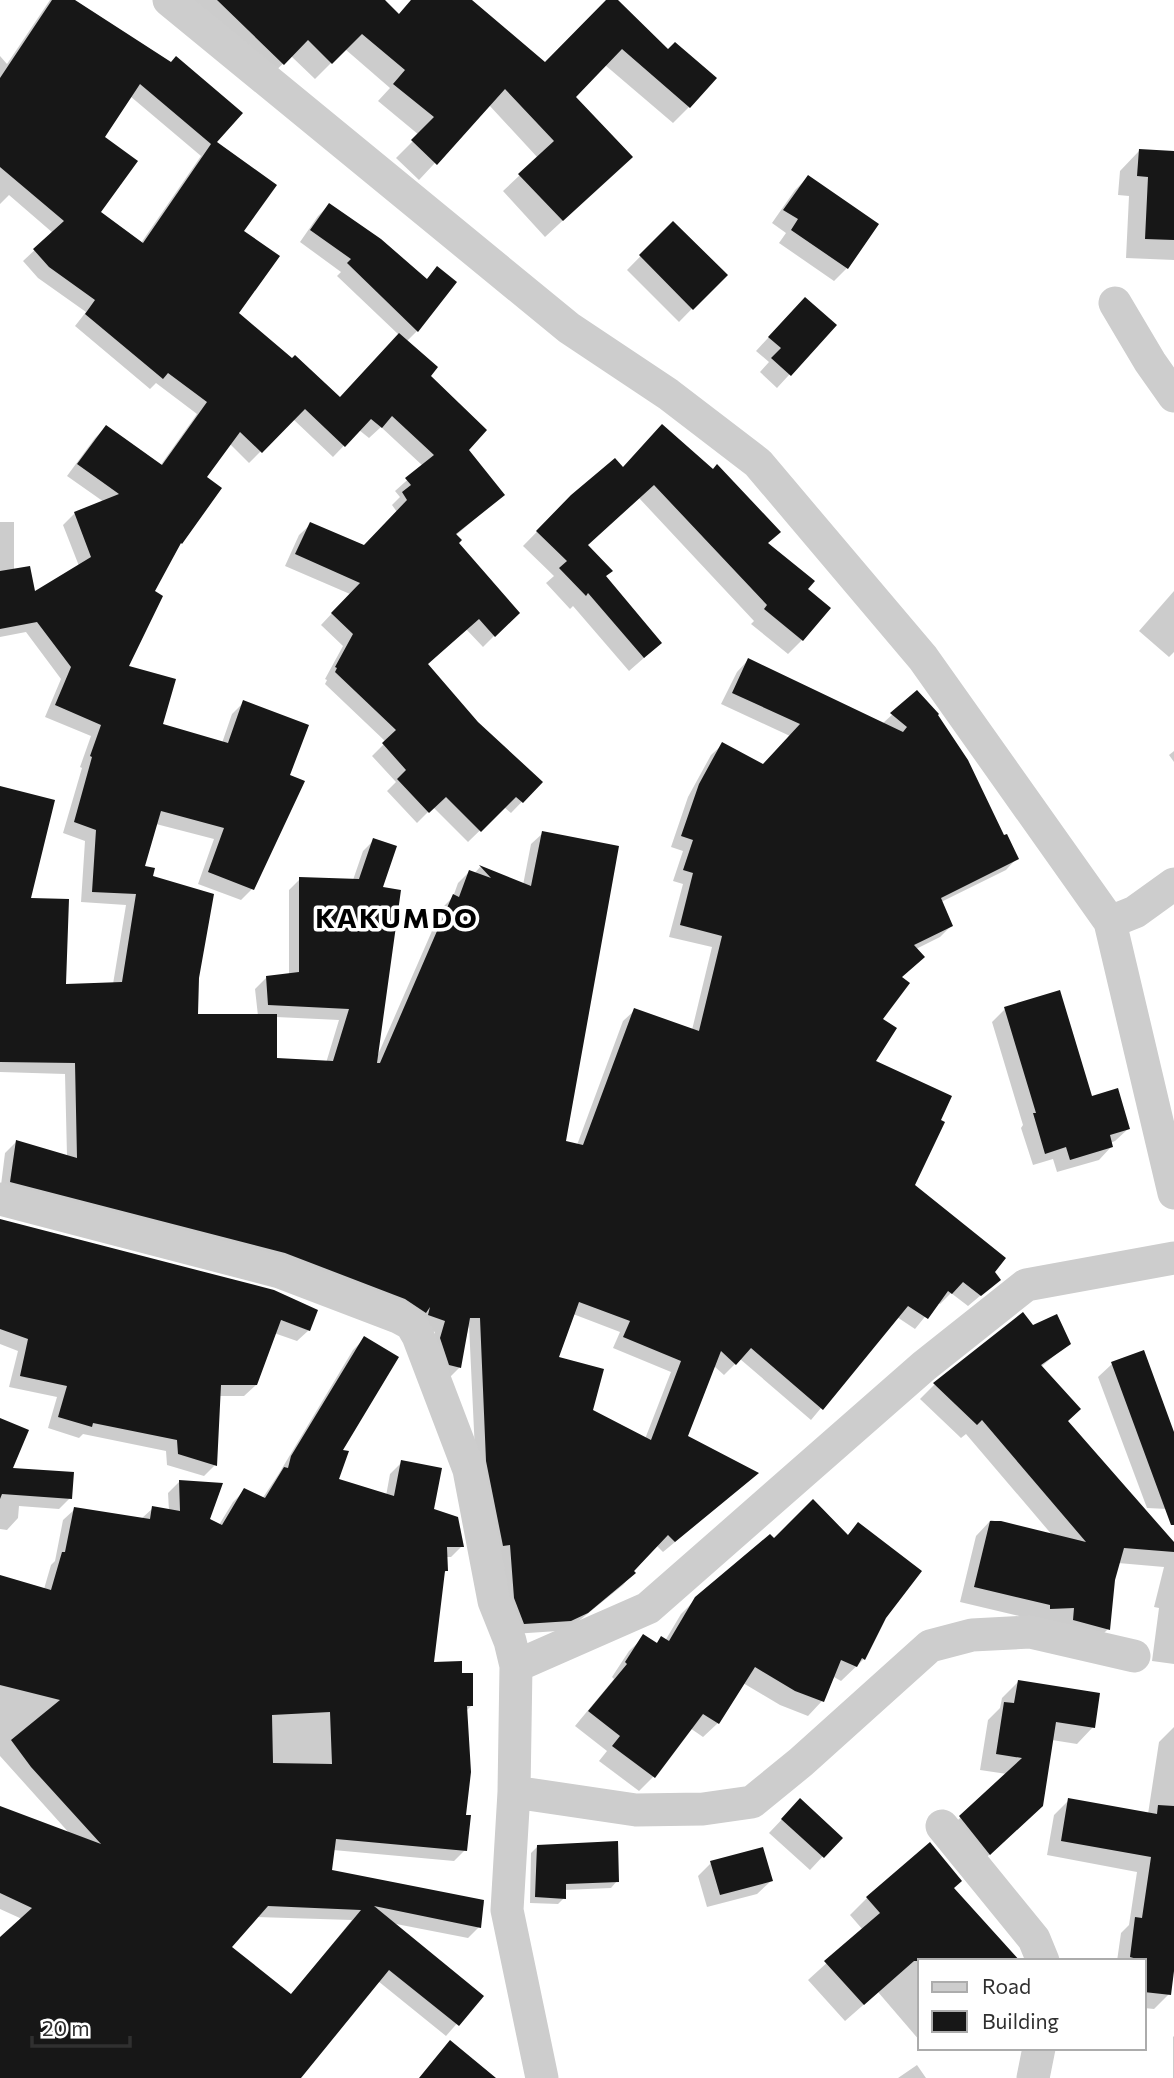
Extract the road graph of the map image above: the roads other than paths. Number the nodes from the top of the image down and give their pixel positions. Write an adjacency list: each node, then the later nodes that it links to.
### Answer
1 (169, 0): 5 (street)
2 (1115, 303): 3 (street)
3 (1174, 396)
4 (1174, 884): 5 (street)
5 (1110, 922): 6 (street)
6 (1174, 1193)
7 (0, 1199): 10 (street)
8 (1174, 1258): 10 (street)
9 (1134, 1656): 11 (street)
10 (516, 1666): 11 (street)
11 (514, 1792): 15 (street)
12 (942, 1826): 13 (street)
13 (1042, 1959)
14 (1039, 2050): 16 (street)
15 (542, 2078)
16 (1033, 2078)

